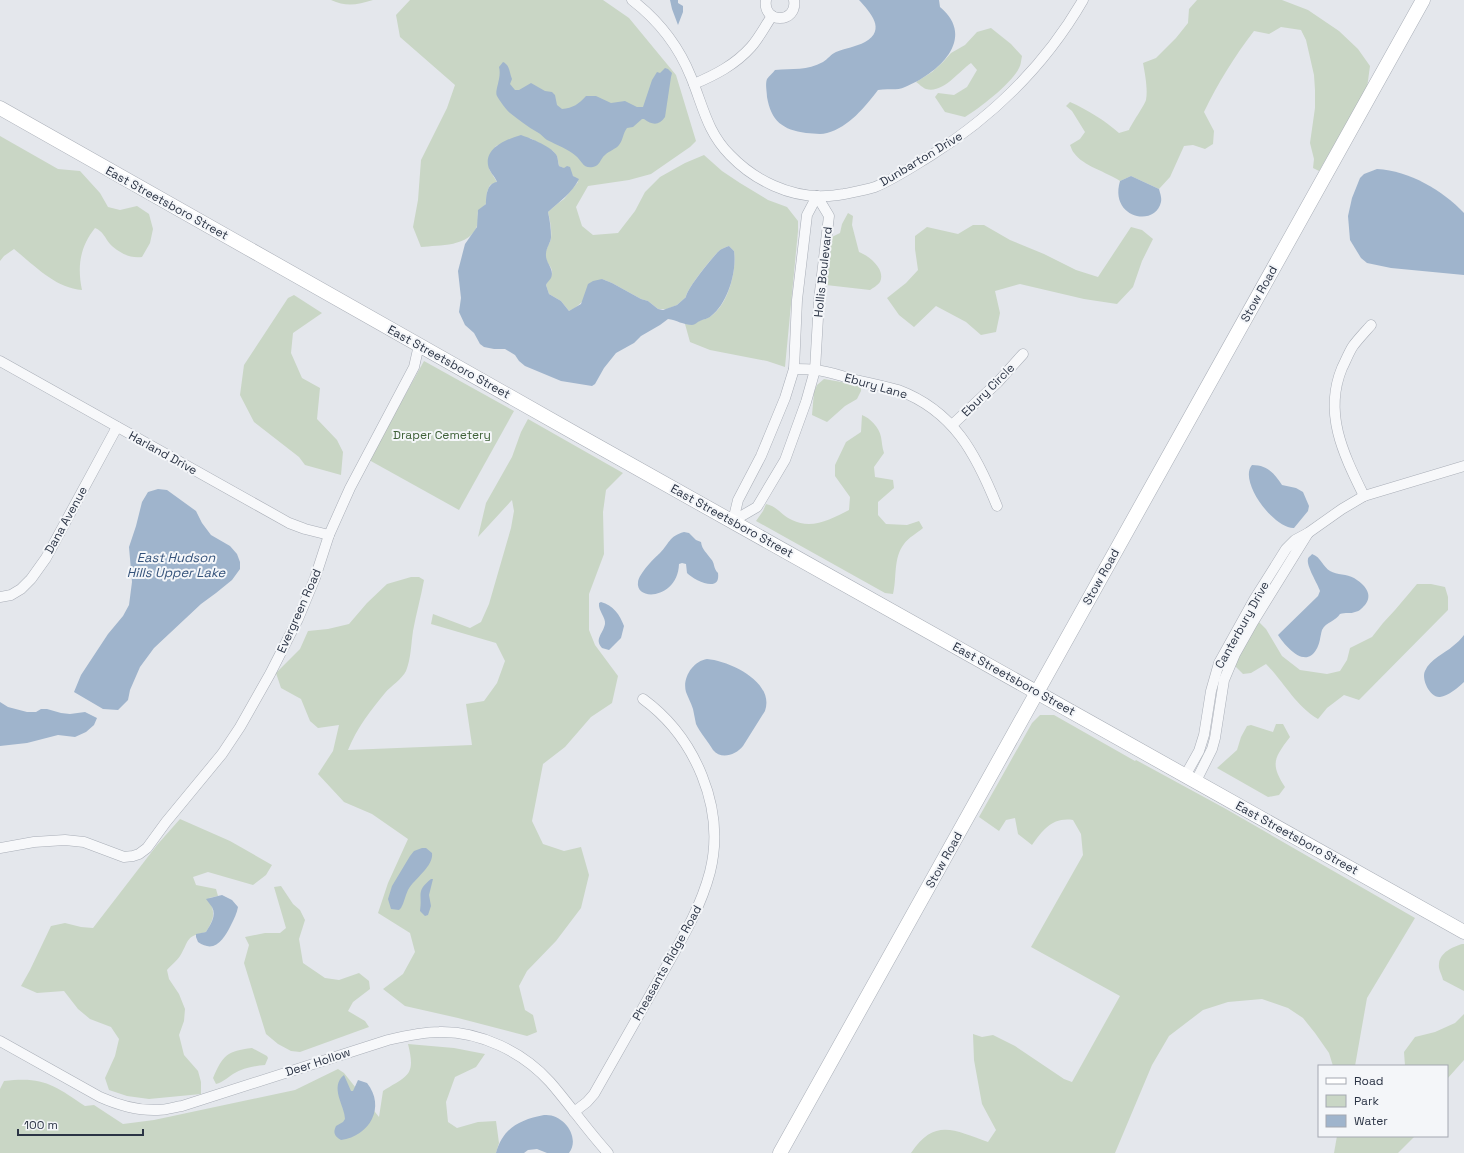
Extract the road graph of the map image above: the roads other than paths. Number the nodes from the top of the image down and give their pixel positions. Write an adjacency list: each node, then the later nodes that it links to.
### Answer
1 (632, 0): 7 (street, Dunbarton Drive)
2 (766, 0): 6 (street)
3 (794, 0): 6 (street)
4 (1083, 0): 9 (street, Dunbarton Drive)
5 (1423, 0): 24 (main road, Stow Road)
6 (772, 16): 7 (street)
7 (694, 84): 9 (street, Dunbarton Drive)
8 (0, 108): 11 (main road, East Streetsboro Street)
9 (817, 196): 14 (street, Hollis Boulevard); 15 (street, Hollis Boulevard)
10 (1371, 325): 19 (street)
11 (419, 345): 21 (main road, East Streetsboro Street); 22 (street, Evergreen Road)
12 (1023, 354): 16 (street, Ebury Circle)
13 (0, 361): 17 (street, Harland Drive)
14 (794, 369): 15 (street, Ebury Lane); 21 (street, Hollis Boulevard)
15 (815, 370): 16 (street, Ebury Lane); 21 (street, Hollis Boulevard)
16 (952, 425): 20 (street, Ebury Lane)
17 (117, 427): 22 (street, Harland Drive); 23 (street, Dana Avenue)
18 (1464, 466): 19 (street, Canterbury Drive)
19 (1364, 496): 26 (street, Canterbury Drive)
20 (997, 506)
21 (733, 521): 24 (main road, East Streetsboro Street)
22 (329, 535): 27 (street, Evergreen Road)
23 (0, 597)
24 (1037, 692): 26 (main road, East Streetsboro Street); 32 (main road, Stow Road)
25 (643, 699): 30 (street, Pheasants Ridge Road)
26 (1190, 779): 28 (main road, East Streetsboro Street)
27 (0, 848)
28 (1464, 932)
29 (0, 1041): 30 (street, Deer Hollow)
30 (574, 1112): 31 (street, Deer Hollow)
31 (608, 1153)
32 (780, 1153)

